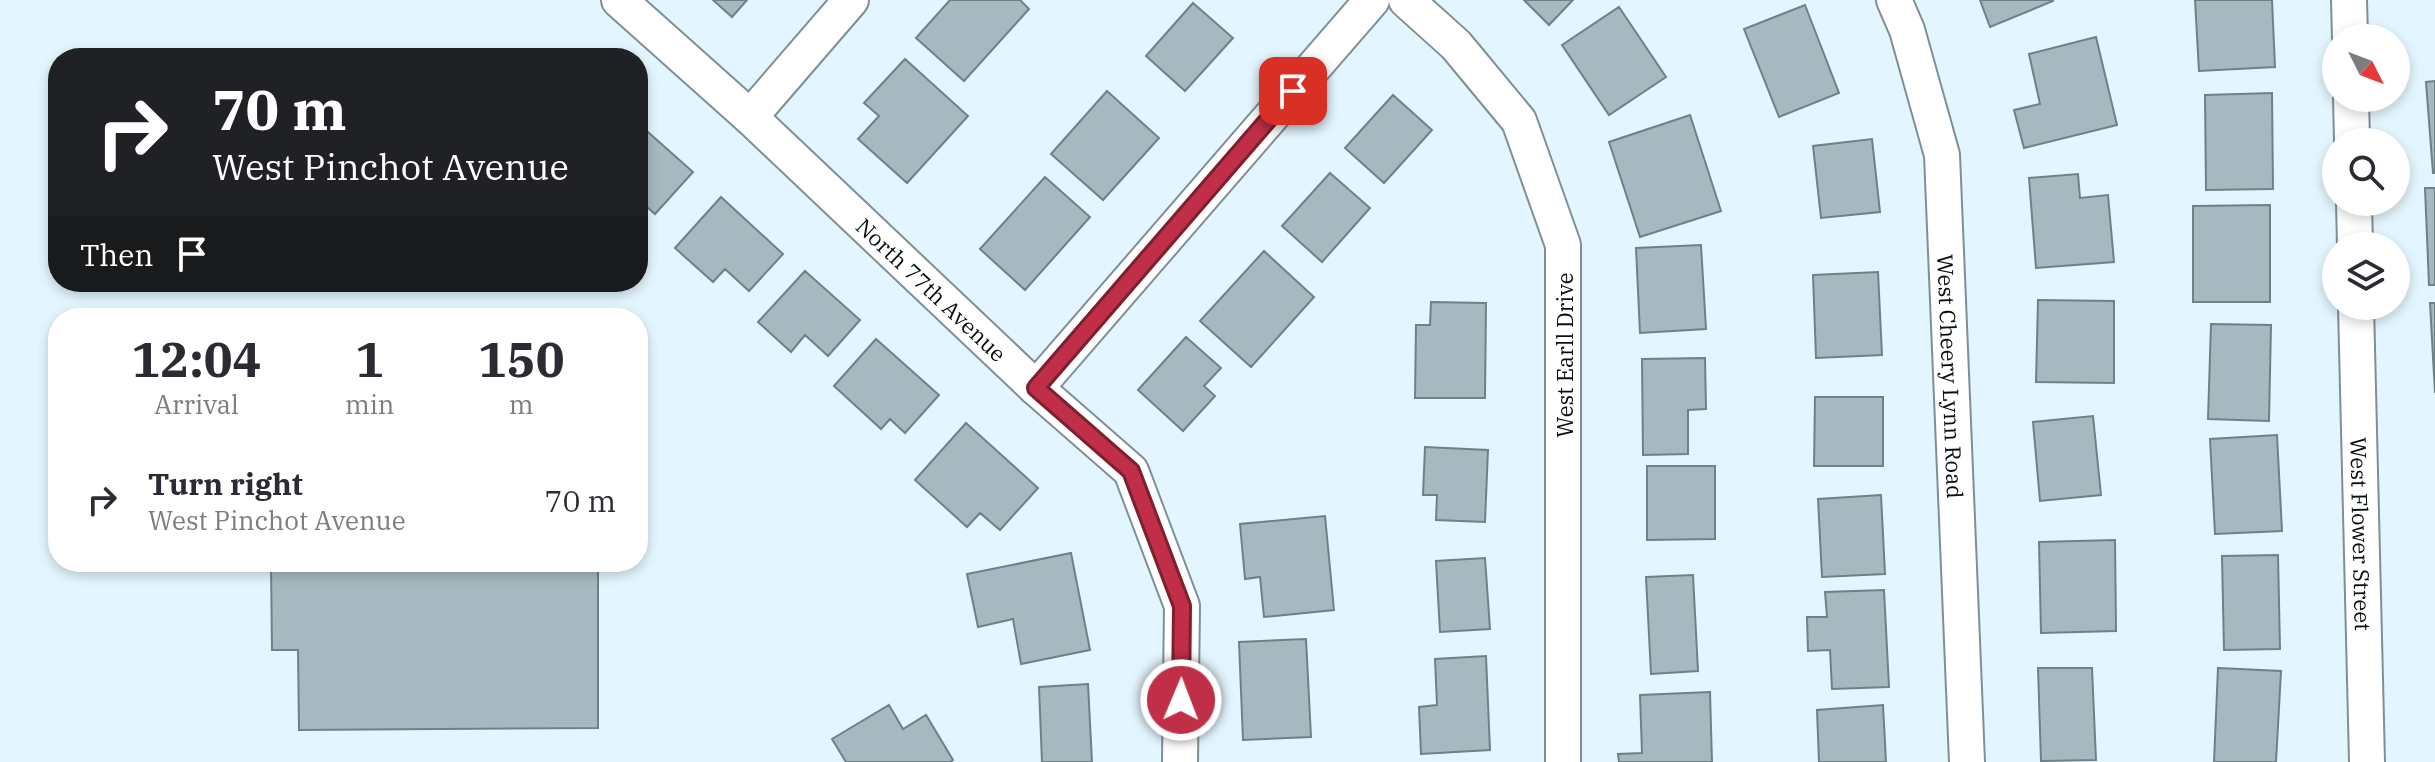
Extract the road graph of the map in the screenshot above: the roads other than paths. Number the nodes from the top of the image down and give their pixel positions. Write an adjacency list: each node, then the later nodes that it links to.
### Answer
1 (619, 0): 8 (street, North 77th Avenue)
2 (851, 0): 8 (street)
3 (1372, 0): 10 (street)
4 (1406, 0): 12 (street, West Earll Drive)
5 (1894, 0): 13 (street, West Cheery Lynn Road)
6 (2349, 0): 7 (street)
7 (2350, 24)
8 (750, 117): 10 (street, North 77th Avenue)
9 (2356, 320): 14 (street, West Flower Street)
10 (1036, 388): 11 (street, North 77th Avenue)
11 (1180, 762)
12 (1563, 762)
13 (1967, 762)
14 (2367, 762)

